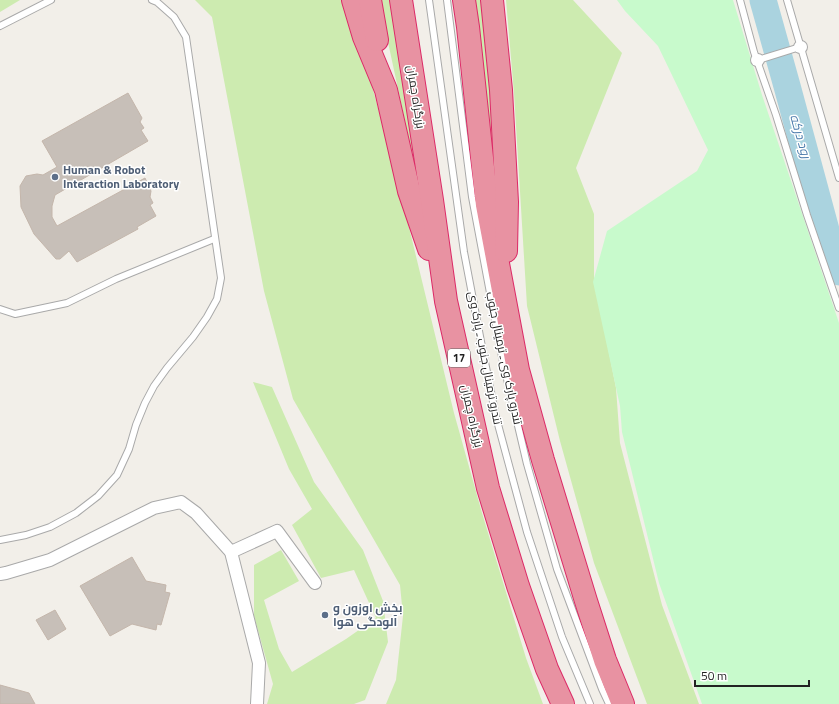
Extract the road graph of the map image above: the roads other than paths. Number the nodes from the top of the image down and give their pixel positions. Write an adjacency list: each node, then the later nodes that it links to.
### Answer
1 (51, 0): 12 (lane)
2 (152, 0): 17 (lane)
3 (353, 0): 15 (highway)
4 (370, 0): 15 (highway)
5 (401, 0): 19 (highway, بزرگراه چمران / 17)
6 (429, 0): 29 (lane, تندرو ترمینال جنوب ـ پارک وی)
7 (447, 0): 26 (lane, تندرو پارک وی ـ ترمینال جنوب)
8 (464, 0): 18 (highway)
9 (492, 0): 18 (highway)
10 (740, 0): 14 (lane)
11 (787, 0): 13 (lane)
12 (0, 26)
13 (800, 47): 14 (lane); 16 (lane)
14 (758, 60): 20 (lane)
15 (386, 90): 19 (highway)
16 (839, 178)
17 (214, 239): 21 (lane); 22 (lane)
18 (505, 296): 26 (highway)
19 (446, 301): 28 (highway, بزرگراه چمران / 17)
20 (839, 308)
21 (0, 310)
22 (0, 540)
23 (231, 552): 24 (street); 25 (street); 27 (street)
24 (0, 574)
25 (315, 583)
26 (620, 702)
27 (257, 704)
28 (563, 704)
29 (590, 704)

